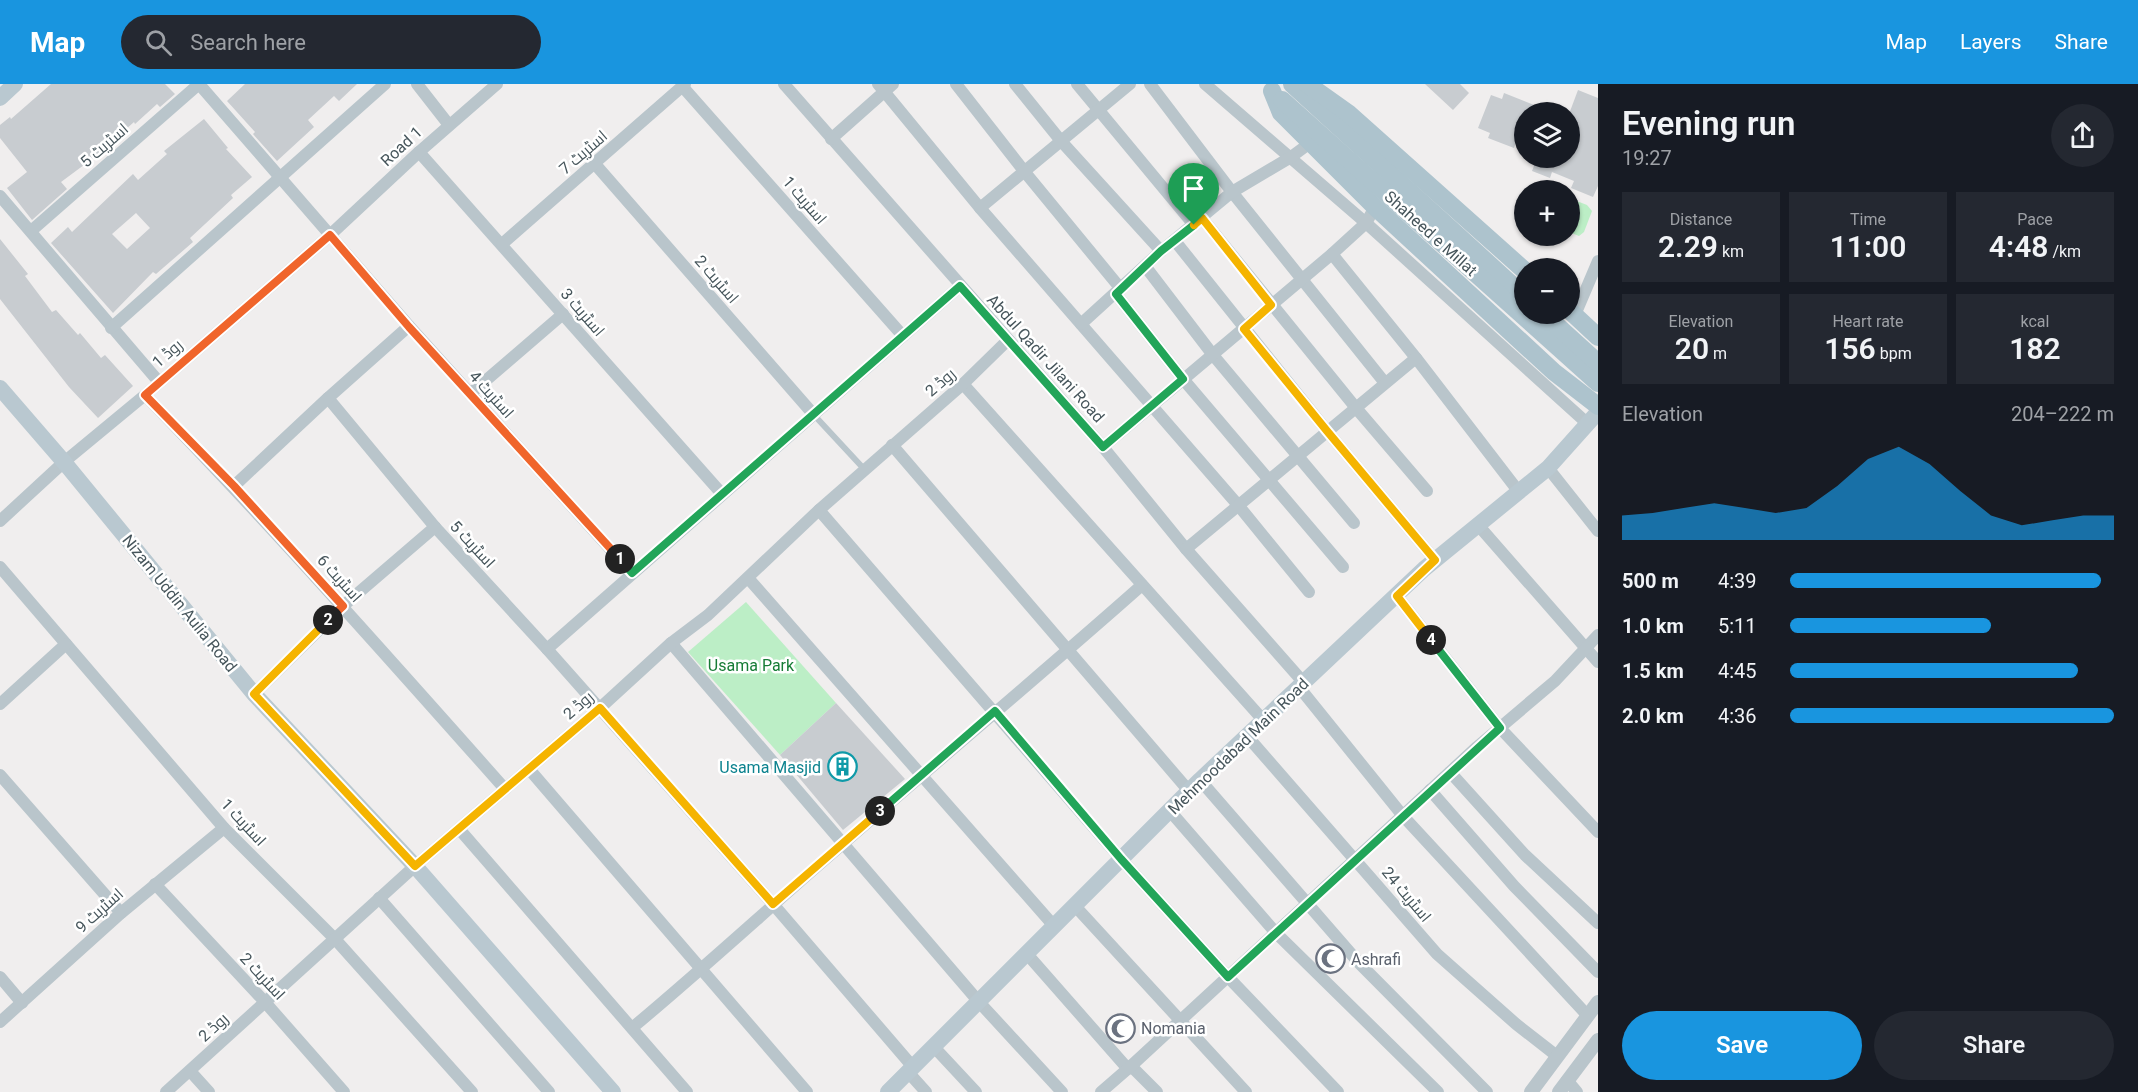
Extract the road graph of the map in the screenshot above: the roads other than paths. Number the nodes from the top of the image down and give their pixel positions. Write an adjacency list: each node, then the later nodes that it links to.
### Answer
1 (15, 84): 17 (main road)
2 (199, 84): 27 (street); 33 (street, اسٹریٹ 5)
3 (385, 84): 27 (street)
4 (417, 84): 19 (street)
5 (497, 84): 19 (street, Road 1)
6 (784, 84): 20 (street, Abdul Qadir Jilani Road)
7 (956, 84): 26 (street)
8 (1015, 84): 21 (street)
9 (1077, 84): 18 (street)
10 (1130, 84): 18 (street)
11 (1150, 84): 28 (street)
12 (1205, 84): 24 (street)
13 (684, 85): 25 (street, اسٹریٹ 7); 55 (street, اسٹریٹ 1)
14 (886, 86): 20 (street); 30 (street)
15 (1267, 88): 16 (main road, Shaheed e Millat); 22 (main road)
16 (1300, 94): 39 (main road); 44 (main road, Shaheed e Millat); 65 (main road, Shaheed e Millat)
17 (0, 98)
18 (1098, 111): 21 (street); 32 (street)
19 (449, 125): 23 (street, Road 1)
20 (831, 139): 43 (street, Abdul Qadir Jilani Road)
21 (1061, 141): 26 (street); 37 (street)
22 (1310, 143): 24 (street); 31 (main road)
23 (419, 152): 34 (street, Road 1); 36 (street, اسٹریٹ 3)
24 (1291, 158): 28 (street); 31 (street)
25 (595, 164): 36 (street, اسٹریٹ 7); 74 (street, اسٹریٹ 2)
26 (1024, 171): 30 (street); 45 (street)
27 (280, 178): 34 (street); 53 (street)
28 (1232, 192): 32 (street); 42 (street)
29 (0, 196): 33 (street)
30 (980, 207): 50 (street)
31 (1370, 215): 38 (street); 61 (main road); 75 (street)
32 (1198, 221): 35 (street); 47 (street)
33 (31, 231): 53 (street)
34 (330, 235): 52 (street, اسٹریٹ 4); 63 (street, روڈ 1)
35 (1175, 241): 37 (street); 54 (street)
36 (502, 244): 48 (street, اسٹریٹ 3)
37 (1161, 251): 41 (street)
38 (1332, 254): 42 (street); 59 (street)
39 (1514, 261)
40 (1598, 261): 46 (street)
41 (1145, 266): 45 (street); 58 (street)
42 (1301, 279): 47 (street); 64 (street)
43 (960, 286): 55 (street); 57 (street, Abdul Qadir Jilani Road)
44 (1514, 287)
45 (1119, 291): 50 (street); 62 (street)
46 (1580, 296)
47 (1271, 305): 54 (street); 73 (street)
48 (563, 314): 68 (street); 87 (street, اسٹریٹ 3)
49 (1580, 320): 56 (main road)
50 (1081, 324): 71 (street)
51 (1555, 324): 60 (main road)
52 (409, 327): 68 (street, اسٹریٹ 4); 70 (street)
53 (111, 328): 63 (street)
54 (1244, 329): 58 (street); 76 (street)
55 (903, 336): 74 (street)
56 (1596, 336): 61 (main road)
57 (1008, 340): 66 (street, روڈ 2); 78 (street, Abdul Qadir Jilani Road)
58 (1213, 355): 62 (street); 79 (street)
59 (1416, 358): 64 (street); 86 (street)
60 (1598, 363)
61 (1554, 372): 72 (main road)
62 (1183, 379): 71 (street); 83 (street)
63 (159, 382): 69 (street, روڈ 1)
64 (1385, 383): 73 (street)
65 (1598, 383)
66 (963, 384): 77 (street, روڈ 2); 101 (street)
67 (0, 388): 80 (main road, Nizam Uddin Aulia Road)
68 (470, 394): 99 (street, اسٹریٹ 4)
69 (145, 395): 80 (street, روڈ 1); 84 (street, اسٹریٹ 6)
70 (328, 398): 84 (street); 93 (street, اسٹریٹ 5)
71 (1150, 406): 78 (street); 88 (street)
72 (1598, 406)
73 (1356, 408): 76 (street); 85 (street)
74 (814, 415): 82 (lane); 87 (street)
75 (1593, 418): 81 (main road, Mehmoodabad Main Road)
76 (1327, 431): 79 (street); 96 (street)
77 (892, 445): 82 (street, روڈ 2); 110 (street)
78 (1103, 447): 95 (street, Abdul Qadir Jilani Road)
79 (1298, 456): 83 (street); 91 (street)
80 (64, 462): 90 (street, روڈ 1); 113 (main road, Nizam Uddin Aulia Road)
81 (1548, 468): 86 (main road, Mehmoodabad Main Road); 94 (street)
82 (865, 470): 89 (street, روڈ 2)
83 (1269, 480): 88 (street); 98 (street)
84 (234, 486): 104 (street, اسٹریٹ 6)
85 (1427, 491)
86 (1519, 492): 92 (main road, Mehmoodabad Main Road)
87 (722, 494): 99 (street)
88 (1238, 505): 95 (street); 102 (street)
89 (819, 510): 100 (street, روڈ 2); 116 (street)
90 (0, 521)
91 (1354, 524)
92 (1478, 525): 96 (main road, Mehmoodabad Main Road); 108 (street)
93 (435, 527): 104 (street); 109 (street, اسٹریٹ 5)
94 (1598, 531)
95 (1186, 549): 112 (street, Abdul Qadir Jilani Road)
96 (1435, 560): 103 (main road, Mehmoodabad Main Road)
97 (0, 567): 107 (street, اسٹریٹ 1)
98 (1343, 567)
99 (632, 573): 109 (street)
100 (748, 578): 106 (street, روڈ 2); 122 (street)
101 (1142, 585): 110 (street); 117 (street)
102 (1309, 592)
103 (1397, 596): 112 (main road, Mehmoodabad Main Road); 118 (street)
104 (343, 606): 113 (street); 125 (street, اسٹریٹ 6)
105 (1598, 636): 108 (street)
106 (672, 643): 115 (street, روڈ 2); 132 (street)
107 (66, 644): 114 (street); 129 (street, اسٹریٹ 1)
108 (1586, 648): 111 (street); 118 (street)
109 (547, 649): 115 (street, اسٹریٹ 5)
110 (1069, 650): 116 (street); 124 (street)
111 (1598, 662)
112 (1301, 685): 117 (main road, Mehmoodabad Main Road); 128 (street, Abdul Qadir Jilani Road)
113 (254, 694): 135 (main road, Nizam Uddin Aulia Road)
114 (0, 704)
115 (600, 708): 120 (street, روڈ 2); 138 (street, اسٹریٹ 5)
116 (995, 711): 122 (street); 133 (street)
117 (1264, 721): 119 (main road, Mehmoodabad Main Road)
118 (1500, 728): 121 (street); 131 (street)
119 (1247, 736): 124 (main road, Mehmoodabad Main Road); 134 (street, اسٹریٹ 24)
120 (529, 769): 125 (street, روڈ 2); 147 (street)
121 (1450, 772): 126 (street); 142 (street)
122 (922, 775): 132 (street); 143 (street)
123 (0, 776): 141 (street)
124 (1195, 785): 127 (main road, Mehmoodabad Main Road); 139 (street)
125 (505, 789): 130 (street, روڈ 2)
126 (1430, 790): 128 (street); 148 (street)
127 (1170, 811): 133 (main road, Mehmoodabad Main Road); 144 (street)
128 (1403, 816): 134 (street); 155 (street, Abdul Qadir Jilani Road)
129 (224, 828): 136 (street, اسٹریٹ 9); 145 (street, اسٹریٹ 1)
130 (460, 830): 135 (street, روڈ 2); 158 (street)
131 (1598, 832)
132 (843, 843): 138 (street); 152 (street)
133 (1121, 859): 140 (main road, Mehmoodabad Main Road); 150 (street)
134 (1356, 859): 139 (street); 161 (street, اسٹریٹ 24)
135 (415, 866): 137 (street, روڈ 2); 171 (main road, Nizam Uddin Aulia Road)
136 (155, 884): 141 (street, اسٹریٹ 9); 151 (street, اسٹریٹ 2)
137 (379, 898): 145 (street, روڈ 2); 170 (street)
138 (773, 904): 147 (street); 163 (street, اسٹریٹ 5)
139 (1308, 904): 144 (street); 183 (street)
140 (1075, 906): 143 (main road, Mehmoodabad Main Road); 156 (street)
141 (121, 913): 154 (street, اسٹریٹ 9)
142 (1598, 922)
143 (1054, 926): 146 (main road, Mehmoodabad Main Road)
144 (1276, 933): 150 (street); 182 (street)
145 (335, 939): 151 (street, روڈ 2); 169 (street, اسٹریٹ 1)
146 (1027, 954): 152 (main road, Mehmoodabad Main Road); 162 (street)
147 (702, 969): 158 (street); 173 (street)
148 (1598, 972)
149 (0, 977): 154 (street)
150 (1228, 977): 156 (street); 181 (street)
151 (264, 1001): 164 (street, روڈ 2); 168 (street, اسٹریٹ 2)
152 (979, 1002): 160 (main road, Mehmoodabad Main Road); 177 (street)
153 (1598, 1002): 155 (street)
154 (22, 1003): 157 (street, اسٹریٹ 9)
155 (1588, 1016): 161 (street)
156 (1180, 1021): 162 (street); 180 (street)
157 (0, 1022)
158 (632, 1028): 172 (street)
159 (1597, 1044): 165 (street)
160 (934, 1047): 163 (main road, Mehmoodabad Main Road); 176 (street)
161 (1557, 1056): 184 (street)
162 (1129, 1068): 178 (street); 179 (street)
163 (911, 1070): 174 (main road, Mehmoodabad Main Road); 175 (street, اسٹریٹ 5)
164 (190, 1071): 166 (street, روڈ 2); 167 (street)
165 (1567, 1080): 185 (street); 186 (street)
166 (166, 1092)
167 (209, 1092)
168 (344, 1092)
169 (472, 1092)
170 (549, 1092)
171 (613, 1092)
172 (687, 1092)
173 (807, 1092)
174 (888, 1092)
175 (926, 1092)
176 (976, 1092)
177 (1062, 1092)
178 (1101, 1092)
179 (1156, 1092)
180 (1246, 1092)
181 (1338, 1092)
182 (1438, 1092)
183 (1487, 1092)
184 (1531, 1092)
185 (1559, 1092)
186 (1577, 1092)

